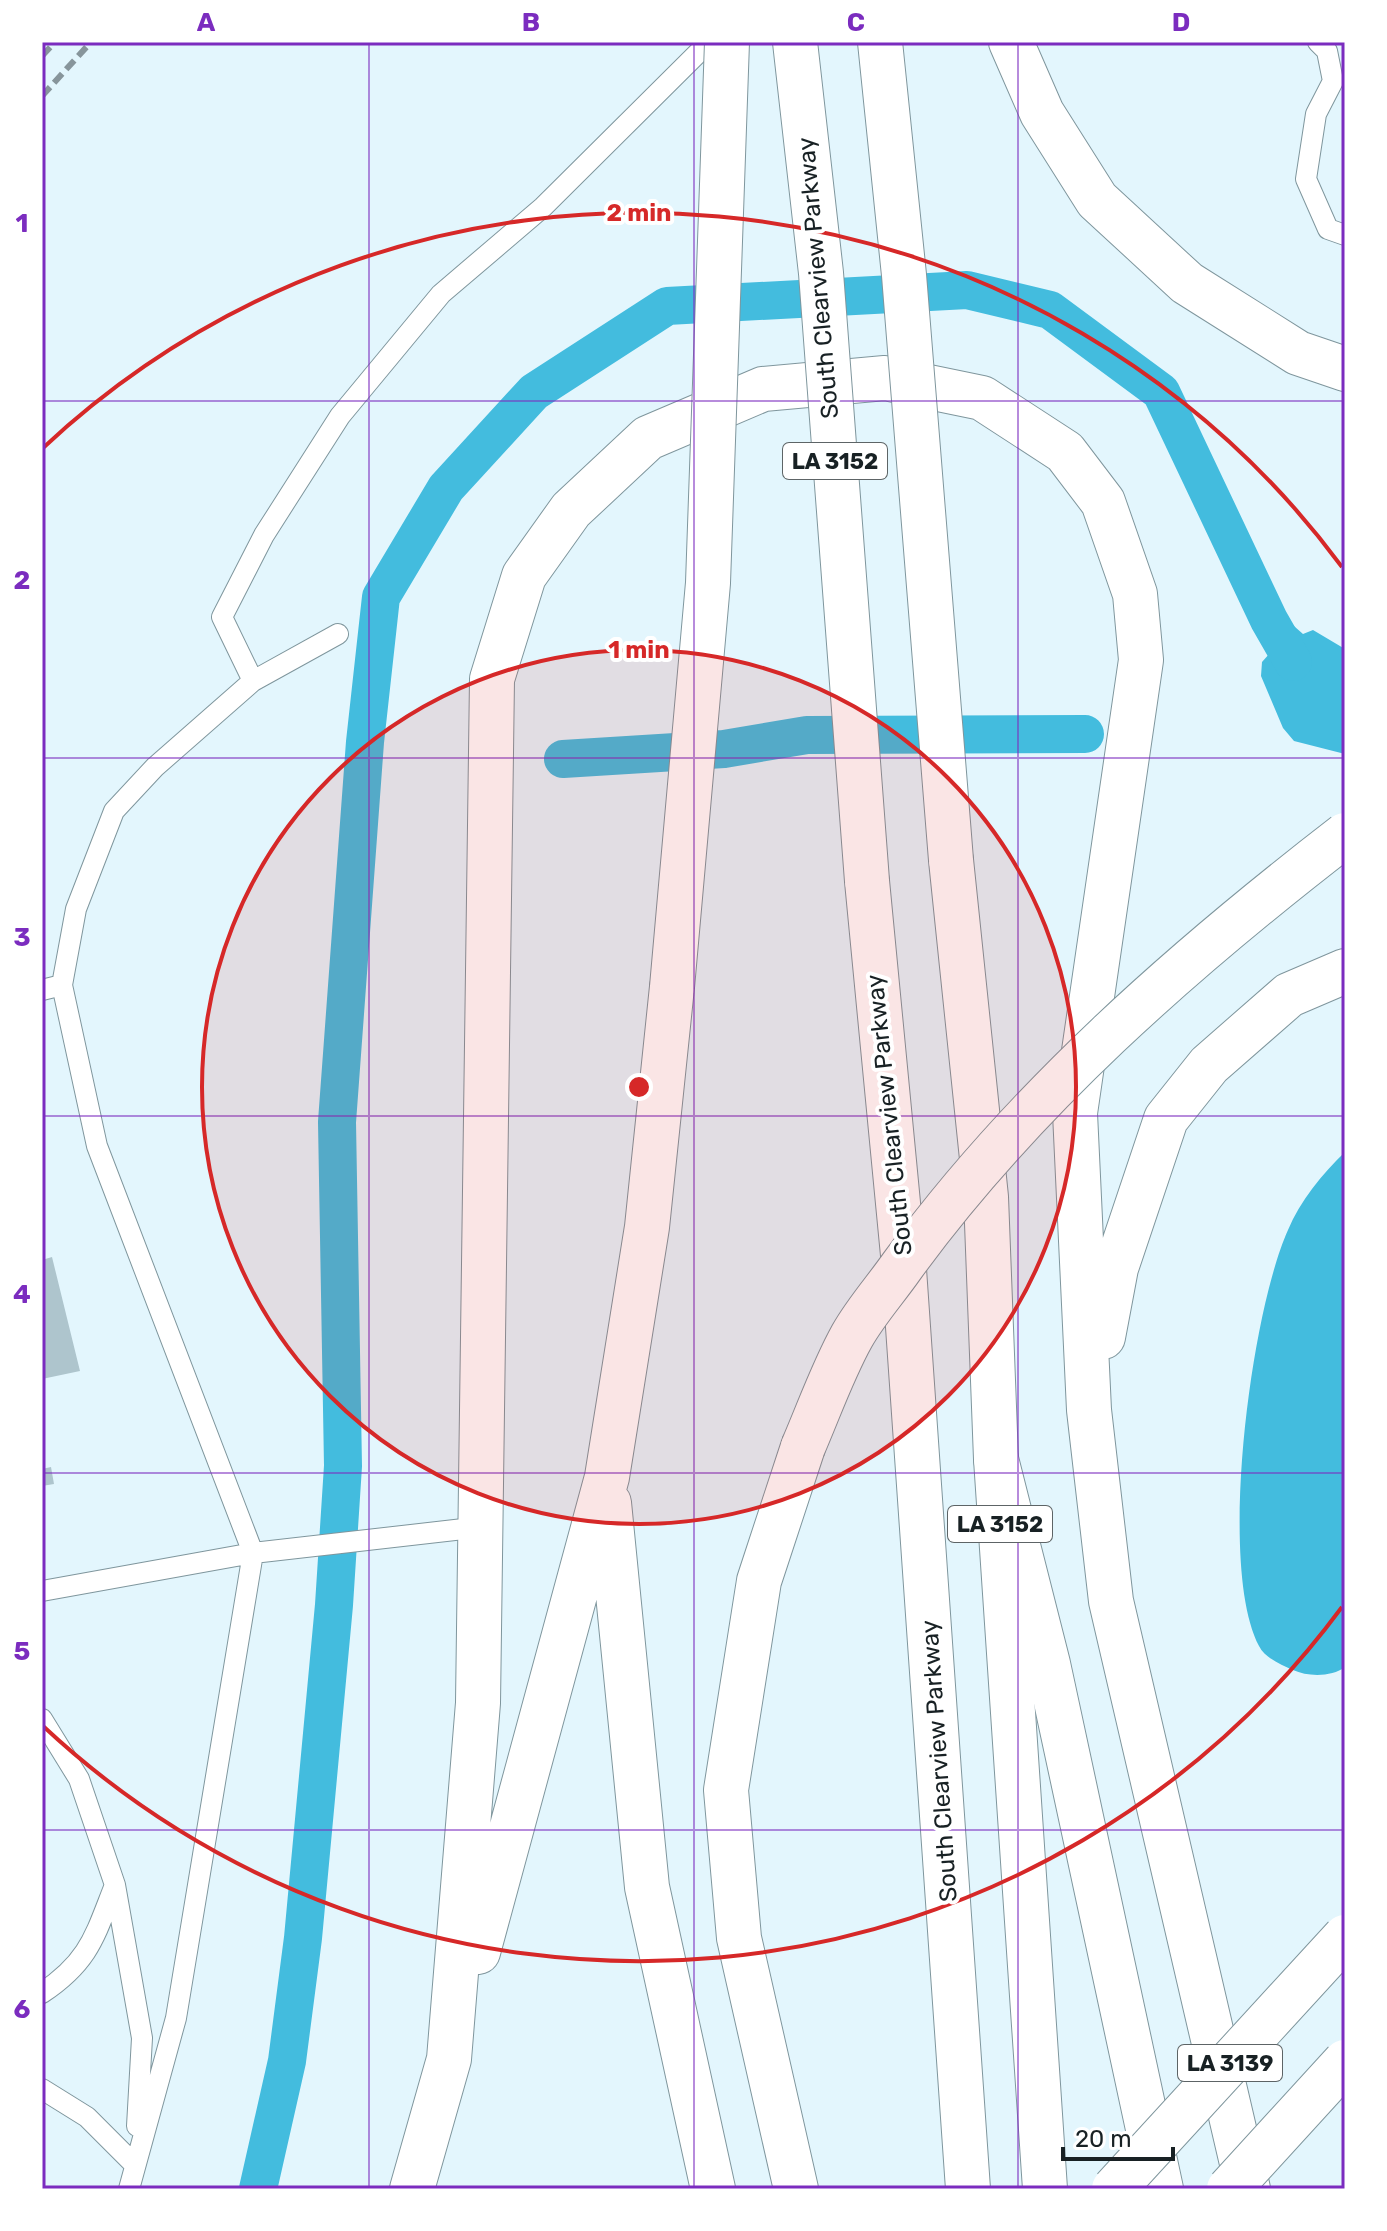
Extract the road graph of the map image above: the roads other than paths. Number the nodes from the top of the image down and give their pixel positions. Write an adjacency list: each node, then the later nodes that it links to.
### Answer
1 (709, 42): 10 (lane)
2 (727, 42): 16 (highway, bridge)
3 (795, 42): 32 (highway, South Clearview Parkway / LA 3152, bridge)
4 (880, 42): 15 (highway, LA 3152, bridge)
5 (1011, 42): 8 (highway)
6 (1331, 49): 7 (lane)
7 (1345, 235)
8 (1345, 369)
9 (338, 634): 10 (lane)
10 (253, 681): 13 (lane)
11 (1345, 835): 31 (highway, bridge)
12 (1345, 971): 14 (highway)
13 (52, 988): 18 (lane)
14 (1089, 1410): 17 (highway); 37 (highway)
15 (996, 1459): 33 (highway, LA 3152); 35 (highway)
16 (607, 1477): 24 (highway); 30 (highway)
17 (481, 1527): 18 (lane); 24 (highway)
18 (253, 1553): 19 (lane); 27 (lane)
19 (42, 1591)
20 (42, 1719): 21 (lane)
21 (115, 1885): 23 (lane); 27 (lane)
22 (1345, 1937): 34 (highway, LA 3139, bridge)
23 (42, 1993)
24 (449, 2059): 29 (highway)
25 (1345, 2062): 36 (highway, LA 3139, bridge)
26 (42, 2089): 27 (lane)
27 (134, 2164): 28 (lane)
28 (129, 2189)
29 (412, 2189)
30 (713, 2189)
31 (796, 2189)
32 (968, 2189)
33 (1045, 2189)
34 (1114, 2189)
35 (1161, 2189)
36 (1229, 2189)
37 (1248, 2189)

